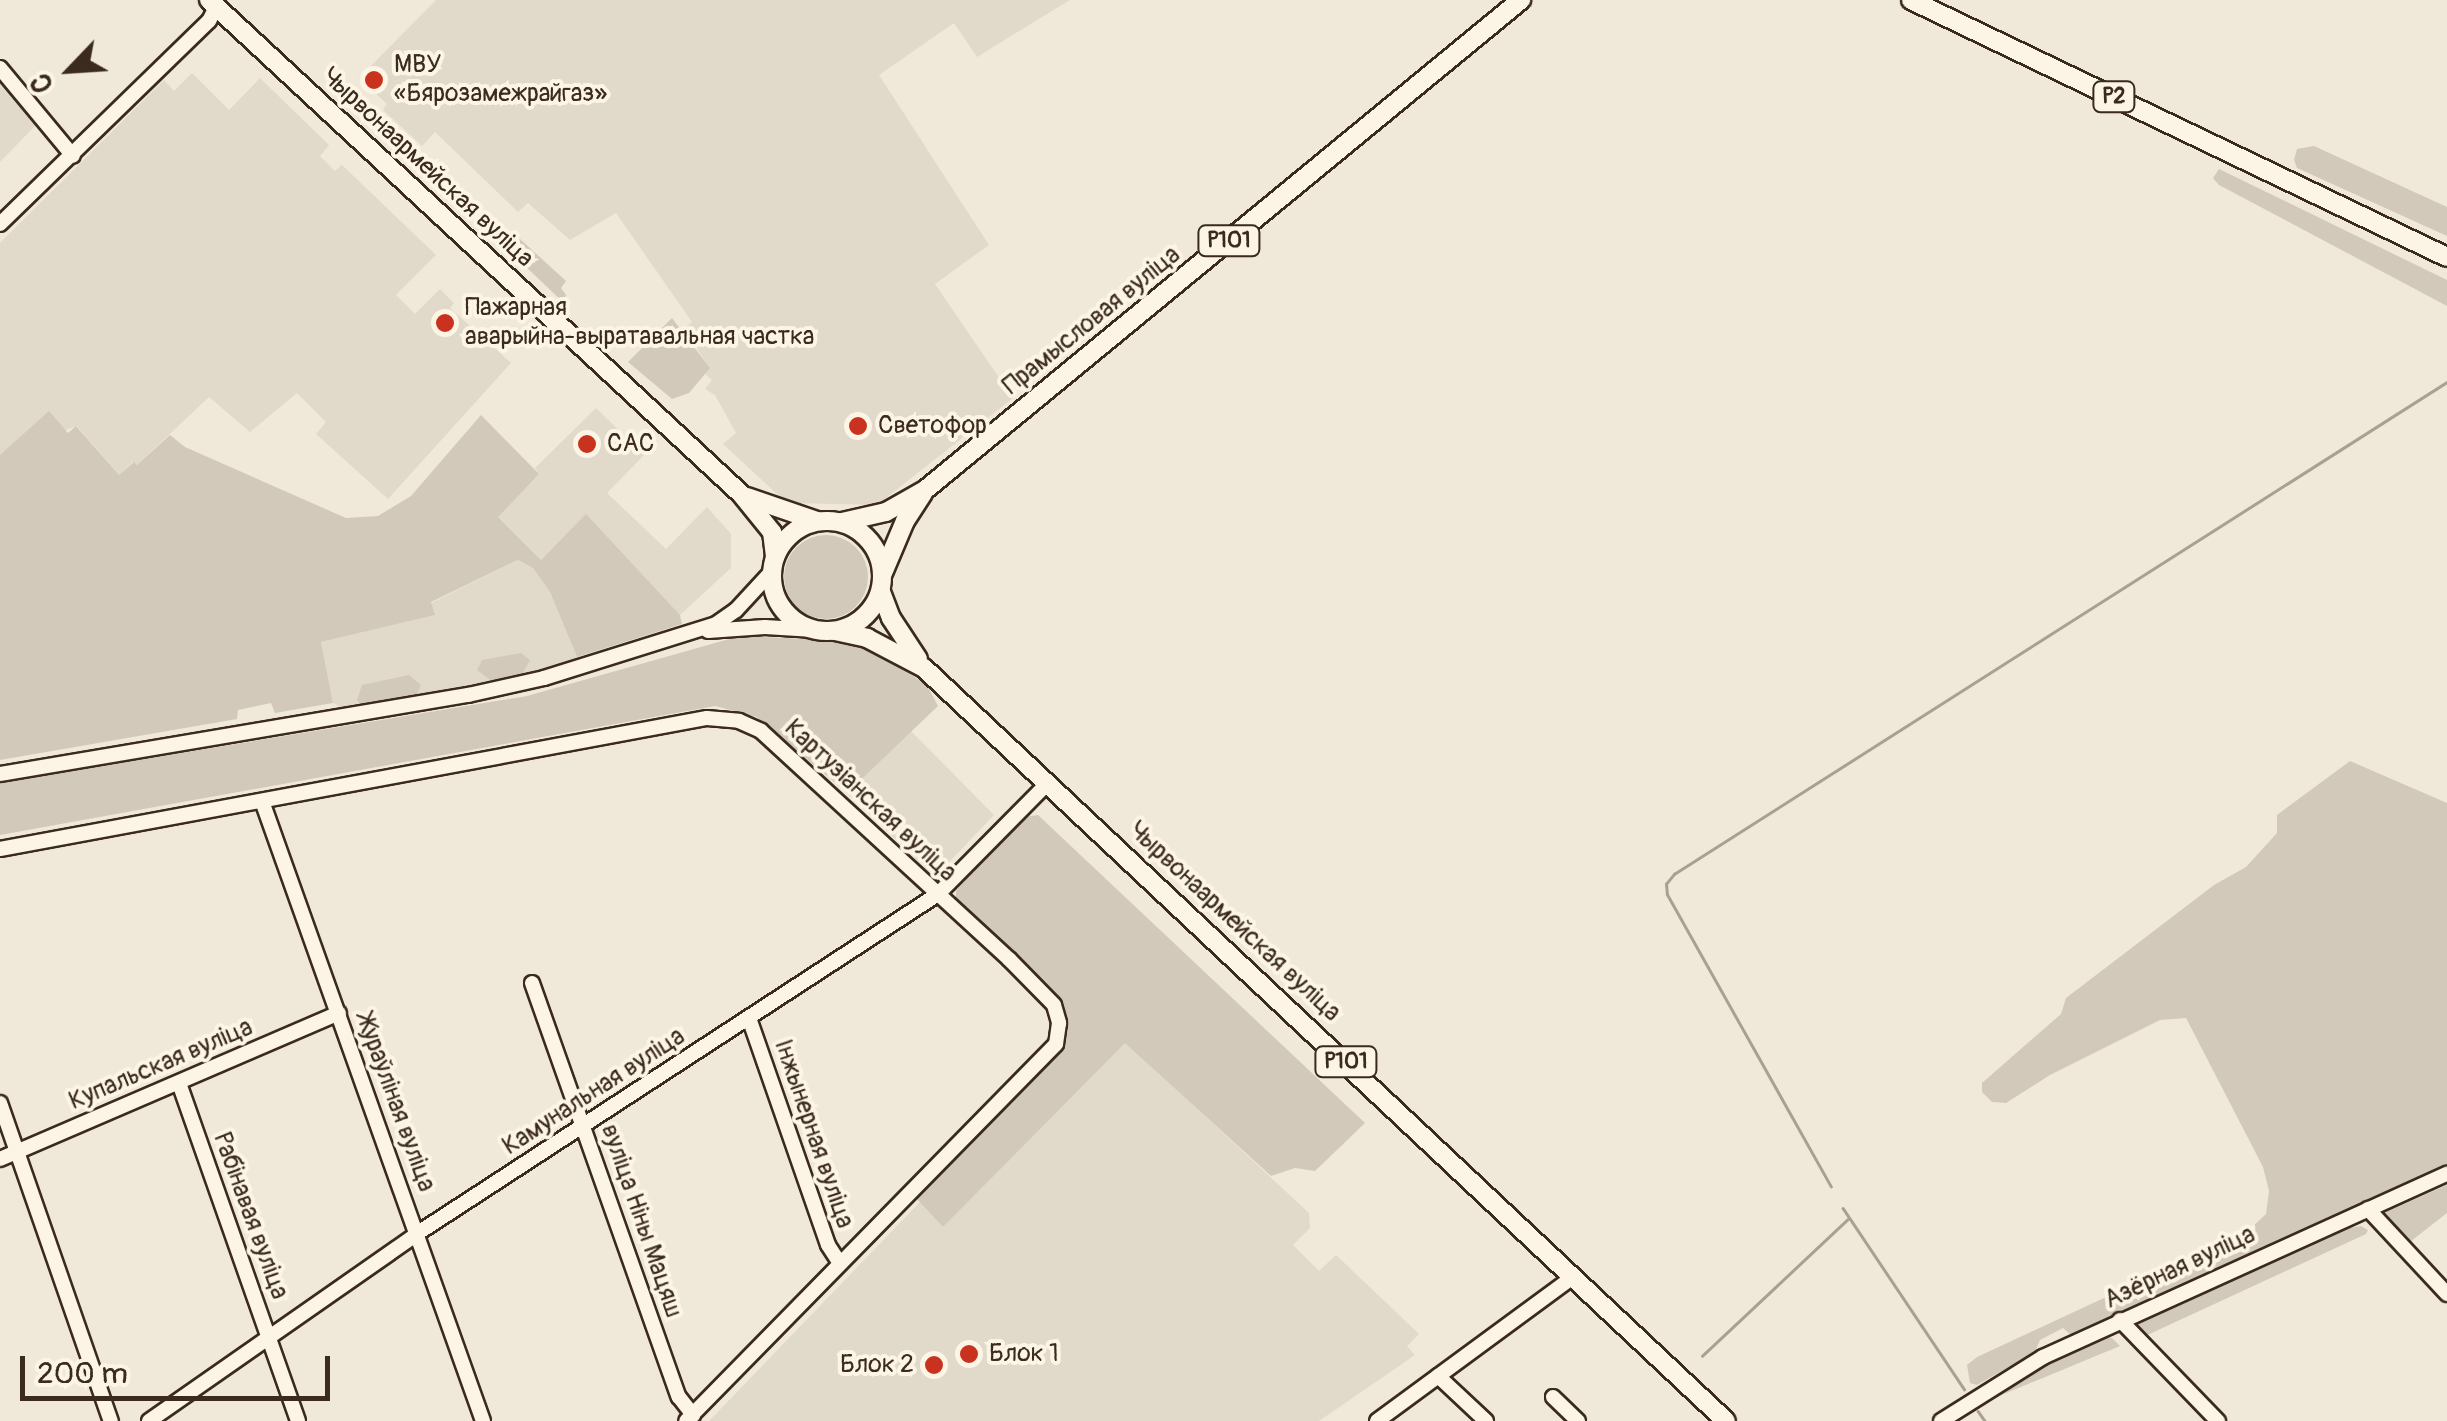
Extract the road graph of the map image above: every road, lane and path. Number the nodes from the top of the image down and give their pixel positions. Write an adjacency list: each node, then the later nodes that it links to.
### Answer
1 (1521, 0): 8 (main road, Прамысловая вуліца / Р101)
2 (1911, 0): 7 (main road, Р2)
3 (215, 2): 5 (street); 9 (main road, Чырвонаармейская вуліца)
4 (0, 68): 5 (street)
5 (72, 156): 6 (street)
6 (0, 224)
7 (2447, 257)
8 (926, 490): 11 (main road, Прамысловая вуліца / Р101); 13 (main road, Прамысловая вуліца / Р101)
9 (742, 495): 10 (main road, Чырвонаармейская вуліца); 12 (main road, Чырвонаармейская вуліца)
10 (819, 521): 11 (main road, Р101); 12 (main road)
11 (842, 522): 13 (main road, Р101)
12 (774, 564): 14 (main road); 16 (street)
13 (882, 583): 15 (main road, Р101); 17 (main road, Чырвонаармейская вуліца / Р101)
14 (814, 630): 15 (main road, Р101); 16 (street)
15 (835, 631): 17 (main road, Чырвонаармейская вуліца / Р101)
16 (697, 632): 18 (street)
17 (924, 668): 19 (main road, Чырвонаармейская вуліца / Р101)
18 (0, 774)
19 (1048, 783): 22 (street, Камунальная вуліца); 35 (main road, Чырвонаармейская вуліца / Р101)
20 (262, 800): 21 (street, Картузіанская вуліца); 22 (street, Картузіанская вуліца); 24 (street, Жураўліная вуліца)
21 (0, 849)
22 (938, 894): 25 (street, Камунальная вуліца); 34 (street, Картузіанская вуліца)
23 (532, 983): 28 (street, вуліца Ніны Мацяш)
24 (339, 1013): 26 (street, Купальская вуліца); 33 (street, Жураўліная вуліца)
25 (749, 1018): 28 (street, Камунальная вуліца); 34 (street, Інжынерная вуліца)
26 (179, 1082): 29 (street, Купальская вуліца); 38 (street, Рабінавая вуліца)
27 (0, 1102): 29 (street)
28 (584, 1126): 33 (street, Камунальная вуліца); 41 (street, вуліца Ніны Мацяш)
29 (18, 1151): 30 (street, Купальская вуліца); 42 (street)
30 (0, 1159)
31 (2447, 1174): 32 (street, Азёрная вуліца)
32 (2368, 1209): 36 (street); 37 (street, Азёрная вуліца)
33 (418, 1233): 38 (street, Камунальная вуліца); 45 (street, Жураўліная вуліца)
34 (840, 1262): 41 (street, Картузіанская вуліца)
35 (1572, 1278): 39 (street); 49 (main road, Чырвонаармейская вуліца / Р101)
36 (2447, 1294)
37 (2120, 1320): 50 (street, Азёрная вуліца); 51 (street)
38 (269, 1338): 43 (street, Камунальная вуліца); 44 (street, Рабінавая вуліца)
39 (1438, 1376): 46 (street); 47 (street)
40 (1553, 1397): 48 (street)
41 (690, 1418)
42 (111, 1421)
43 (149, 1421)
44 (298, 1421)
45 (482, 1421)
46 (1377, 1421)
47 (1486, 1421)
48 (1578, 1421)
49 (1726, 1421)
50 (1940, 1421)
51 (2218, 1421)

